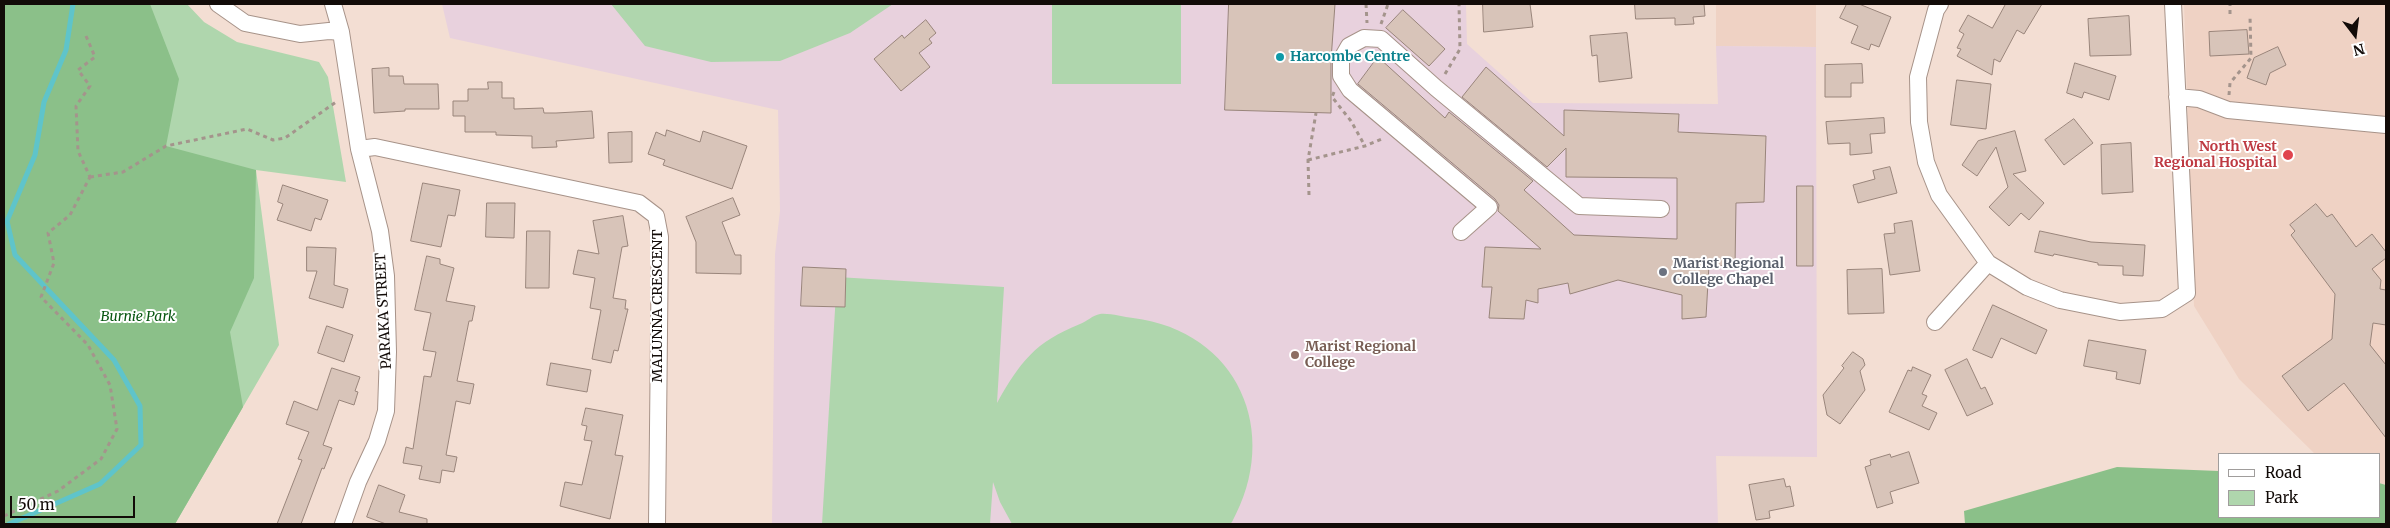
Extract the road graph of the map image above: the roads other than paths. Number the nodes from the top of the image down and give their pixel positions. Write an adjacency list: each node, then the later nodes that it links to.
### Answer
1 (218, 4): 5 (street)
2 (333, 4): 5 (street, PARAKA STREET)
3 (1940, 4): 11 (street)
4 (2173, 4): 6 (street)
5 (340, 32): 8 (street, PARAKA STREET)
6 (2177, 97): 7 (street); 11 (street)
7 (2386, 125)
8 (359, 150): 13 (street, PARAKA STREET); 14 (street, MALUNNA CRESCENT)
9 (1661, 210): 10 (street)
10 (1461, 232)
11 (1988, 263): 12 (street)
12 (1935, 322)
13 (343, 524)
14 (657, 524)

